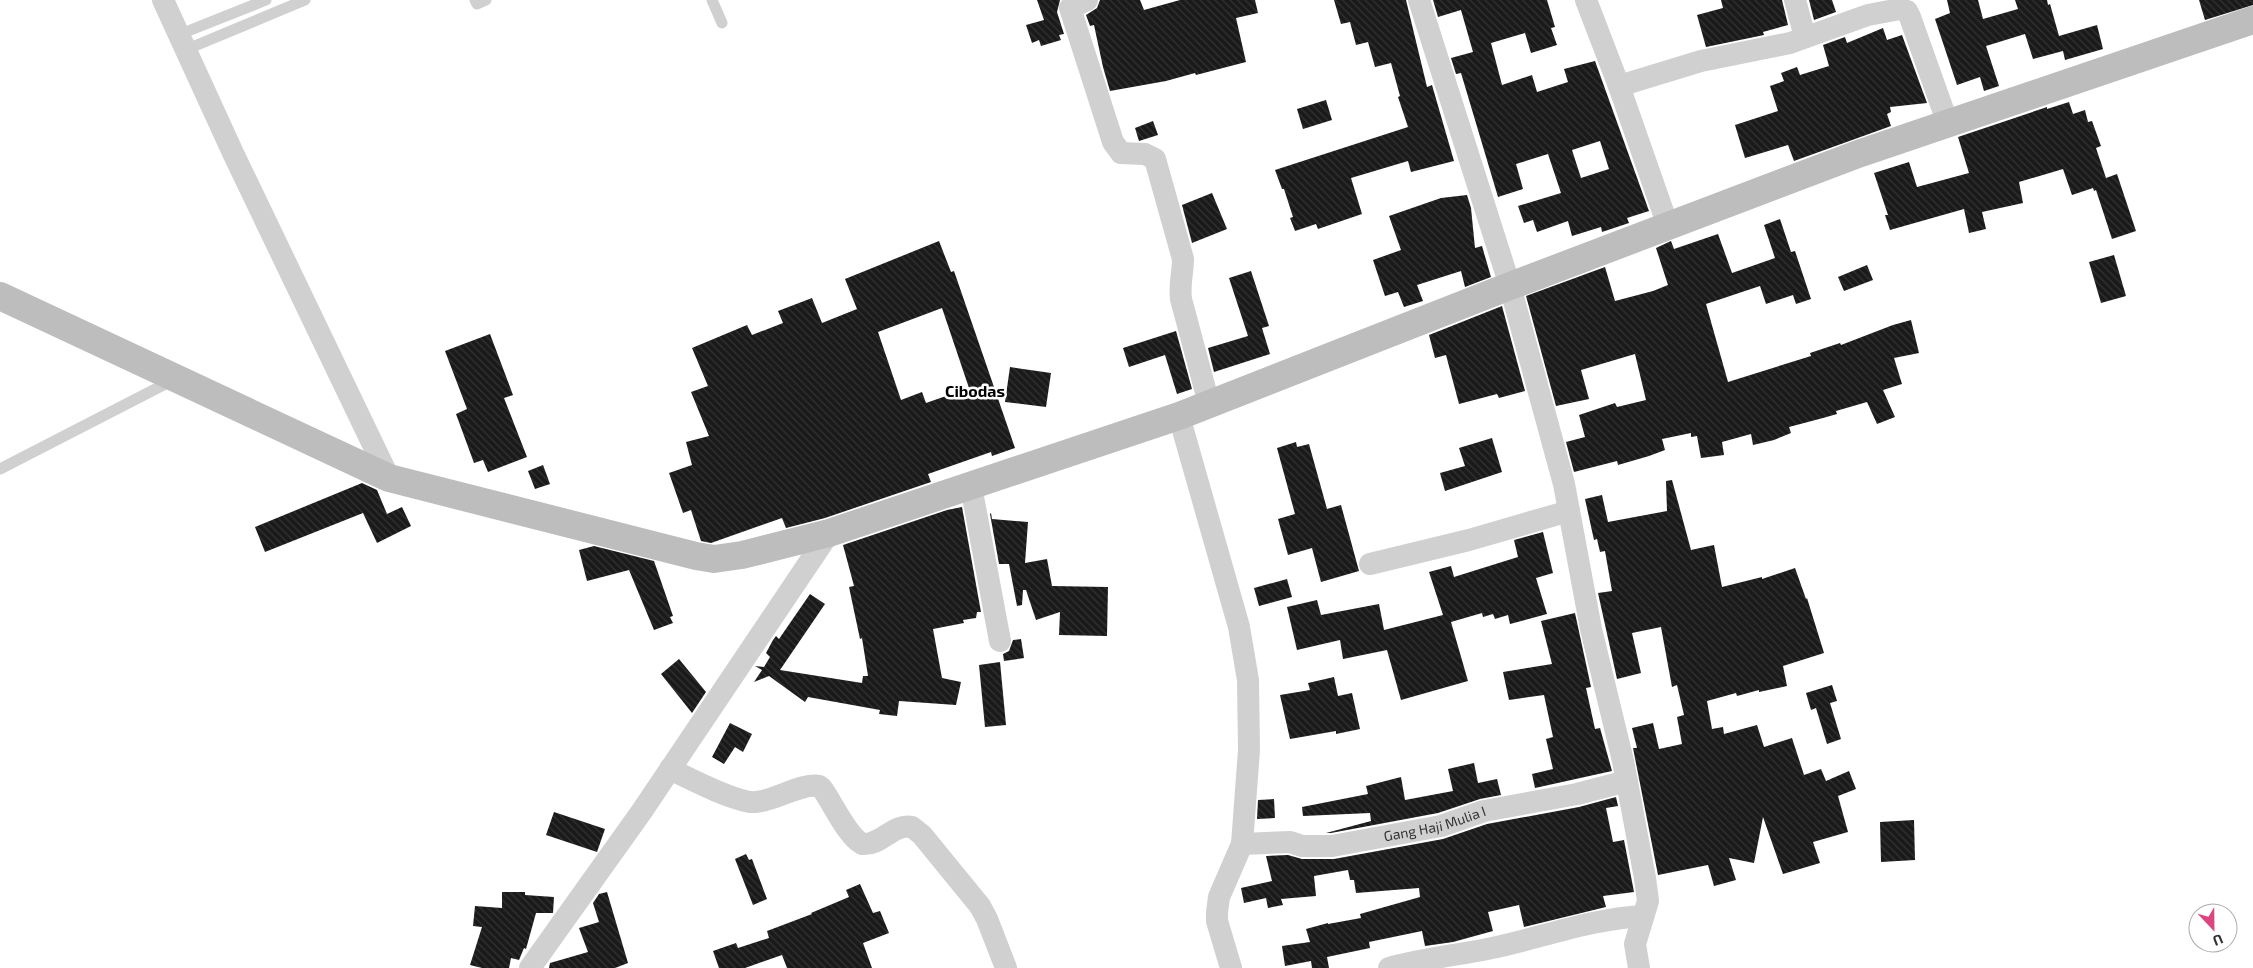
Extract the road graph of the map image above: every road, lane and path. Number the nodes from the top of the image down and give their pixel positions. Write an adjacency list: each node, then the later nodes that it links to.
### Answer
1 (163, 0): 15 (street)
2 (306, 0): 11 (lane)
3 (475, 0): 4 (lane)
4 (486, 0)
5 (712, 0): 13 (lane)
6 (1087, 0): 22 (street)
7 (1419, 0): 19 (street)
8 (1586, 0): 16 (street)
9 (1795, 0): 14 (street)
10 (262, 1): 11 (lane); 15 (lane)
11 (265, 17): 15 (lane)
12 (2253, 20): 17 (main road)
13 (722, 23)
14 (1805, 37): 16 (street); 17 (street)
15 (182, 42): 25 (street)
16 (1618, 86): 18 (street)
17 (1948, 124): 18 (main road)
18 (1668, 226): 19 (main road)
19 (1510, 286): 22 (main road); 27 (street)
20 (0, 296): 21 (main road)
21 (177, 378): 24 (lane); 25 (main road)
22 (1210, 404): 23 (main road)
23 (1179, 416): 26 (main road); 33 (street)
24 (0, 468)
25 (389, 478): 28 (main road)
26 (970, 486): 28 (main road); 30 (street)
27 (1569, 511): 29 (street); 32 (street)
28 (829, 534): 31 (street)
29 (1370, 564)
30 (1000, 641)
31 (670, 770): 35 (street); 36 (street)
32 (1627, 782): 33 (street, Gang Haji Mulia I); 34 (street)
33 (1242, 844): 37 (street)
34 (1642, 916): 38 (street); 39 (street)
35 (532, 966)
36 (1006, 968)
37 (1231, 968)
38 (1389, 968)
39 (1638, 968)

